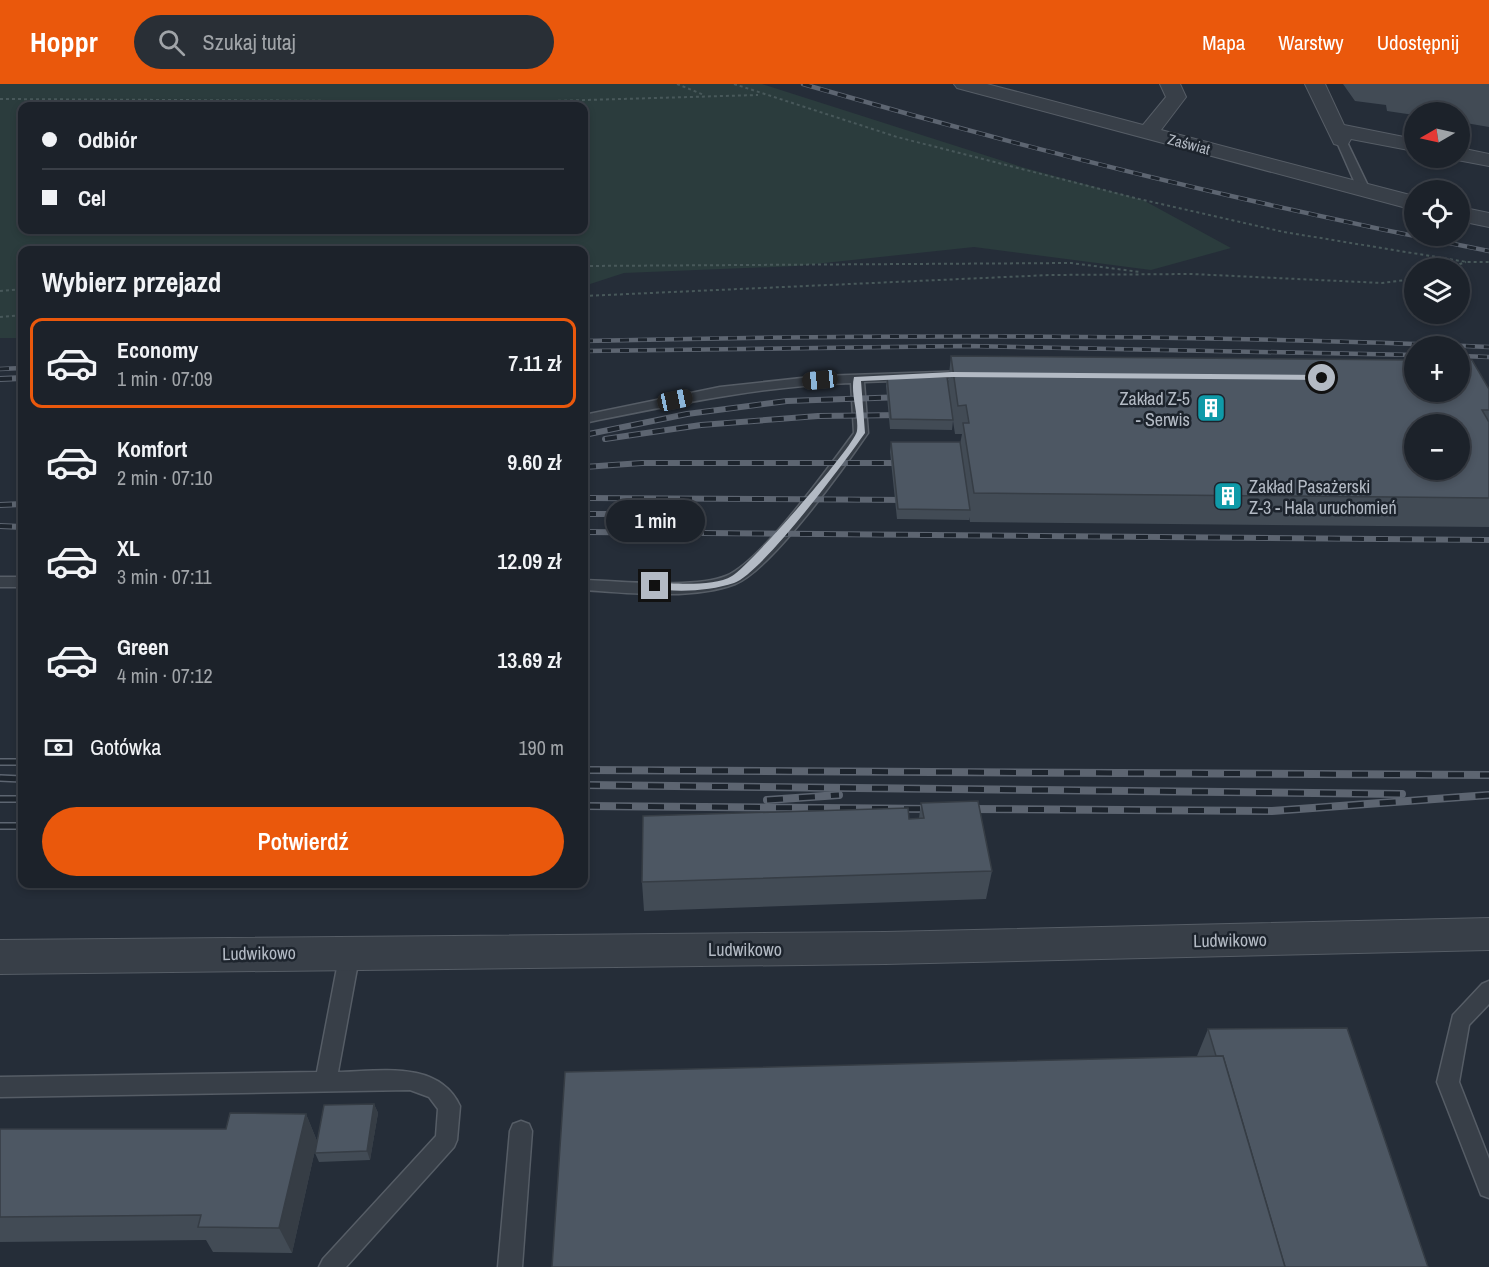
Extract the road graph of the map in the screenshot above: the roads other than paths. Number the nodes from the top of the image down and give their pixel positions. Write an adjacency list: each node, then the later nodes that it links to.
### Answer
1 (964, 84): 4 (street, Zaświat)
2 (1170, 84): 5 (street)
3 (1316, 84): 6 (street)
4 (999, 88): 5 (street, Zaświat)
5 (1147, 133): 10 (street, Zaświat)
6 (1339, 135): 7 (street); 10 (lane)
7 (1404, 145)
8 (1470, 156): 9 (street)
9 (1489, 160)
10 (1364, 190): 11 (street, Zaświat)
11 (1404, 200)
12 (1470, 216): 13 (street)
13 (1489, 220)
14 (988, 375): 15 (lane)
15 (857, 378): 16 (lane); 19 (lane)
16 (588, 418)
17 (0, 582): 18 (lane)
18 (18, 582)
19 (588, 585)
20 (1489, 934): 21 (street, Ludwikowo)
21 (350, 952): 22 (street, Ludwikowo); 24 (lane)
22 (0, 957)
23 (1489, 990): 27 (lane)
24 (326, 1081): 25 (lane); 28 (lane)
25 (0, 1087)
26 (521, 1131): 29 (lane)
27 (1489, 1187)
28 (331, 1267)
29 (510, 1267)

